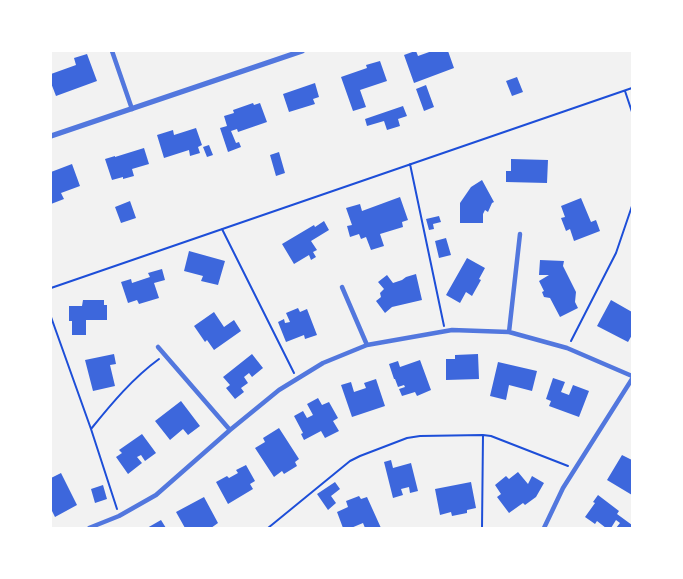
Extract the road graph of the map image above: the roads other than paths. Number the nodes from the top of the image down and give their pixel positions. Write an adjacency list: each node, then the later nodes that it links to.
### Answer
1 (112, 51): 3 (street)
2 (302, 51): 3 (street)
3 (132, 109): 4 (street)
4 (51, 136)
5 (520, 234): 7 (street)
6 (342, 287): 8 (street)
7 (509, 332): 8 (street); 10 (street)
8 (367, 345): 11 (street)
9 (158, 346): 11 (street)
10 (632, 378): 13 (street)
11 (230, 430): 12 (street)
12 (89, 528)
13 (544, 528)

